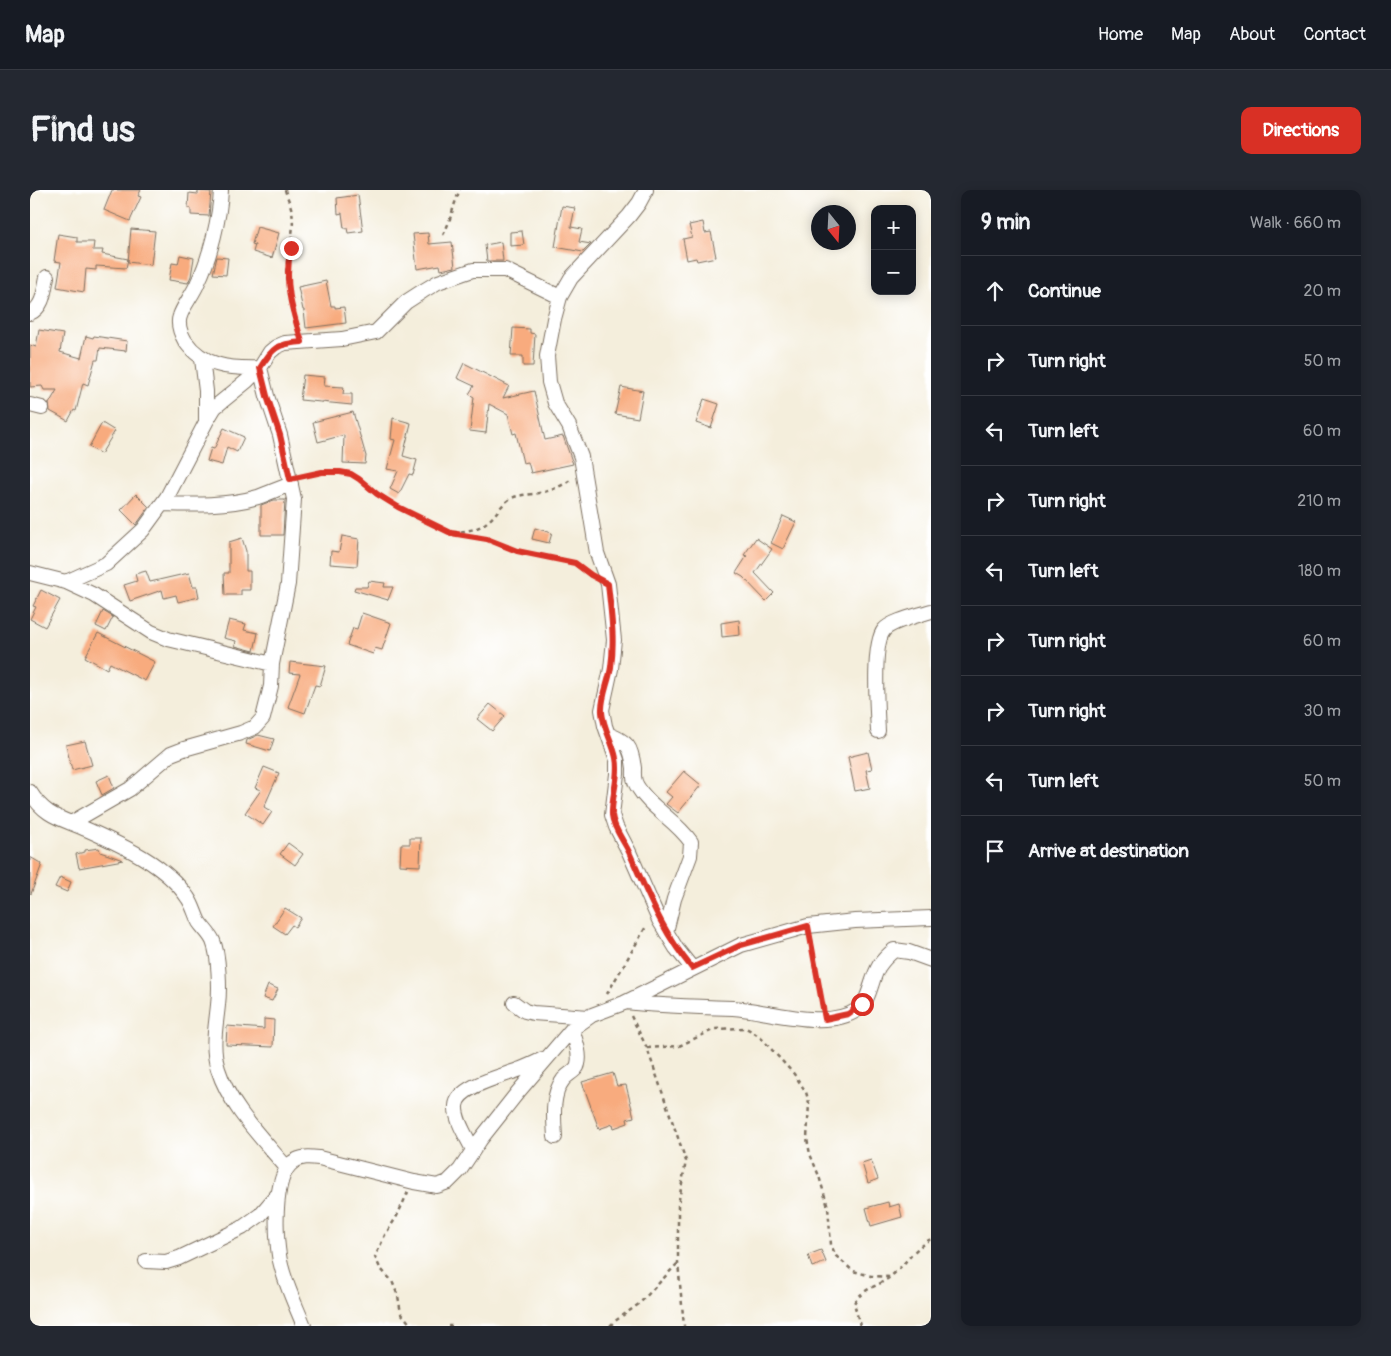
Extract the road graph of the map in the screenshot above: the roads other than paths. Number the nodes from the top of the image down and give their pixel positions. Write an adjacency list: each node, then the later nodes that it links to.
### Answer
1 (221, 190): 6 (street)
2 (646, 190): 4 (street)
3 (47, 277): 5 (street)
4 (560, 297): 7 (street); 16 (street)
5 (30, 313)
6 (202, 359): 7 (street); 8 (street)
7 (260, 368): 8 (street); 9 (street)
8 (206, 422): 10 (street)
9 (290, 481): 10 (street); 14 (street)
10 (162, 504): 12 (street)
11 (30, 573): 12 (street)
12 (66, 582): 14 (street)
13 (931, 611): 15 (street)
14 (272, 664): 18 (street)
15 (878, 731)
16 (608, 734): 20 (street); 20 (street)
17 (30, 792): 18 (street)
18 (71, 822): 30 (street)
19 (931, 918): 22 (street)
20 (666, 932): 22 (street)
21 (931, 960): 23 (street)
22 (692, 968): 23 (street)
23 (625, 1002): 25 (street)
24 (514, 1003): 25 (street)
25 (592, 1015): 26 (street)
26 (572, 1029): 27 (street); 28 (street)
27 (550, 1055): 29 (street); 29 (street)
28 (556, 1137)
29 (472, 1150): 30 (street)
30 (286, 1168): 31 (street)
31 (278, 1194): 32 (street); 33 (street)
32 (146, 1261)
33 (304, 1326)

